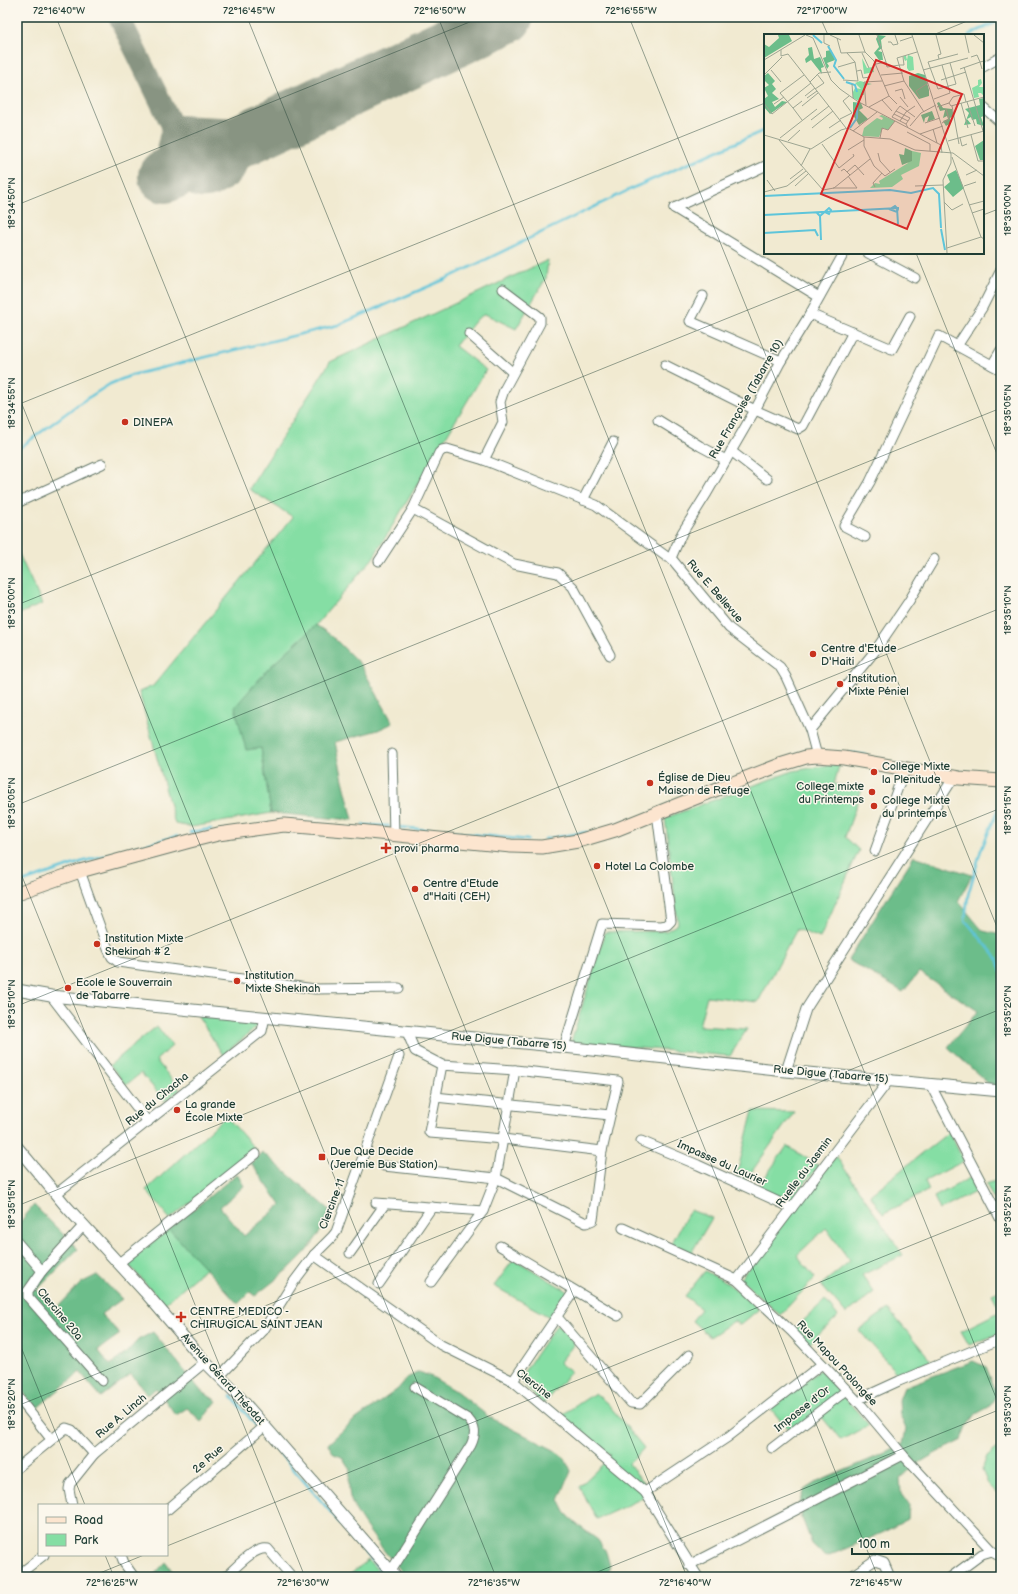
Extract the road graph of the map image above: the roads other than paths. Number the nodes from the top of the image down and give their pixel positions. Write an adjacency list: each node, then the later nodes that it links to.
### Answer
1 (1001, 57): 2 (street)
2 (984, 67)
3 (984, 108): 4 (street)
4 (1001, 122)
5 (764, 166): 12 (street)
6 (843, 254): 12 (street, Rue Françoise (Tabarre 10))
7 (870, 254): 9 (street)
8 (1001, 270): 17 (street)
9 (915, 278)
10 (503, 289): 23 (street)
11 (703, 296): 19 (street)
12 (820, 297): 13 (street, Rue Françoise (Tabarre 10))
13 (810, 314): 15 (street); 19 (street, Rue Françoise (Tabarre 10))
14 (910, 316): 15 (street)
15 (853, 332): 24 (street)
16 (469, 334): 23 (street)
17 (957, 346): 21 (street); 35 (street)
18 (1001, 350): 21 (street)
19 (781, 361): 24 (street, Rue Françoise (Tabarre 10))
20 (665, 365): 24 (street)
21 (992, 365): 22 (street)
22 (1001, 370)
23 (512, 372): 28 (street)
24 (755, 410): 27 (street, Rue Françoise (Tabarre 10))
25 (658, 420): 29 (street)
26 (613, 442): 32 (street)
27 (731, 451): 29 (street, Rue Françoise (Tabarre 10)); 31 (street)
28 (484, 460): 32 (street, Rue E. Bellevue); 34 (street, Rue E. Bellevue)
29 (726, 460): 36 (street, Rue Françoise (Tabarre 10))
30 (102, 464): 33 (street)
31 (767, 480)
32 (583, 500): 36 (street, Rue E. Bellevue)
33 (17, 503)
34 (413, 509): 38 (street); 39 (street)
35 (865, 537)
36 (671, 558): 40 (street, Rue E. Bellevue)
37 (934, 559): 40 (street)
38 (379, 561)
39 (610, 655)
40 (810, 730): 42 (street, Rue E. Bellevue)
41 (392, 754): 47 (street)
42 (817, 756): 43 (main road); 46 (main road)
43 (905, 768): 44 (main road); 48 (street)
44 (954, 777): 45 (main road); 60 (street)
45 (1001, 781)
46 (657, 813): 47 (main road); 56 (street)
47 (394, 834): 49 (main road)
48 (875, 851)
49 (80, 871): 50 (main road); 51 (street)
50 (17, 893)
51 (399, 988)
52 (17, 990): 53 (street, Rue Digue (Tabarre 15))
53 (51, 996): 54 (street, Rue Digue (Tabarre 15)); 67 (street)
54 (264, 1017): 55 (street, Rue Digue (Tabarre 15)); 67 (street, Rue du Chacha)
55 (407, 1032): 56 (street, Rue Digue (Tabarre 15)); 58 (street)
56 (564, 1046): 60 (street, Rue Digue (Tabarre 15))
57 (399, 1056): 87 (street, Clercine 11)
58 (442, 1065): 59 (street); 64 (street)
59 (515, 1070): 65 (street); 66 (street)
60 (786, 1071): 61 (street, Rue Digue (Tabarre 15))
61 (890, 1080): 62 (street, Rue Digue (Tabarre 15)); 79 (street, Ruelle du Jasmin)
62 (930, 1084): 63 (street, Rue Digue (Tabarre 15)); 81 (street)
63 (1001, 1091)
64 (435, 1097): 65 (street); 68 (street)
65 (509, 1105): 66 (street); 68 (street)
66 (610, 1115): 71 (street)
67 (148, 1122): 75 (street, Rue du Chacha)
68 (503, 1139): 71 (street); 74 (street)
69 (641, 1141): 79 (street, Impasse du Laurier)
70 (17, 1148): 75 (street, Avenue Gérard Théodat)
71 (602, 1151): 74 (street)
72 (256, 1154): 88 (street)
73 (384, 1166): 74 (street)
74 (496, 1178): 80 (street)
75 (56, 1194): 82 (street, Avenue Gérard Théodat)
76 (376, 1203): 77 (street)
77 (386, 1204): 78 (street); 86 (street)
78 (432, 1207): 80 (street); 92 (street)
79 (792, 1208): 90 (street, Ruelle du Jasmin)
80 (482, 1211): 91 (street)
81 (1001, 1220)
82 (84, 1225): 88 (street, Avenue Gérard Théodat); 89 (street, Clercine 20a)
83 (623, 1228): 90 (street, Rue Mapou Prolongée)
84 (17, 1242): 89 (street)
85 (500, 1246): 93 (street)
86 (350, 1254)
87 (314, 1255): 100 (street, Clercine 11); 102 (street, Clercine)
88 (119, 1263): 98 (street, Avenue Gérard Théodat)
89 (42, 1272): 101 (street, Clercine 20a)
90 (737, 1280): 99 (street, Rue Mapou Prolongée)
91 (431, 1282)
92 (379, 1284)
93 (574, 1291): 94 (street); 95 (street)
94 (618, 1316)
95 (557, 1317): 97 (street); 102 (street)
96 (1001, 1339): 106 (street)
97 (689, 1355)
98 (203, 1363): 100 (street, Avenue Gérard Théodat); 110 (street, Rue A. Linch)
99 (822, 1364): 104 (street, Rue Mapou Prolongée); 113 (street)
100 (220, 1376): 107 (street, Avenue Gérard Théodat)
101 (102, 1381)
102 (514, 1381): 113 (street, Clercine)
103 (414, 1387): 121 (street)
104 (847, 1390): 109 (street, Impasse d'Or); 111 (street, Rue Mapou Prolongée)
105 (17, 1396): 108 (street)
106 (864, 1397)
107 (265, 1426): 115 (street, 2e Rue); 121 (street, Avenue Gérard Théodat)
108 (51, 1439): 110 (street, Rue A. Linch); 112 (street, Rue A. Linch)
109 (772, 1448)
110 (94, 1454): 114 (street)
111 (903, 1455): 116 (street, Rue Mapou Prolongée); 120 (street)
112 (17, 1468)
113 (645, 1492): 120 (street, Clercine)
114 (72, 1504)
115 (168, 1509)
116 (992, 1551): 119 (street, Rue Mapou Prolongée); 129 (street)
117 (43, 1556): 122 (street)
118 (121, 1556): 123 (street)
119 (1001, 1556)
120 (690, 1565): 126 (street, Clercine)
121 (393, 1574)
122 (17, 1576)
123 (134, 1577)
124 (225, 1577): 125 (street)
125 (292, 1577)
126 (698, 1577)
127 (850, 1577): 128 (street)
128 (890, 1577)
129 (951, 1577)

